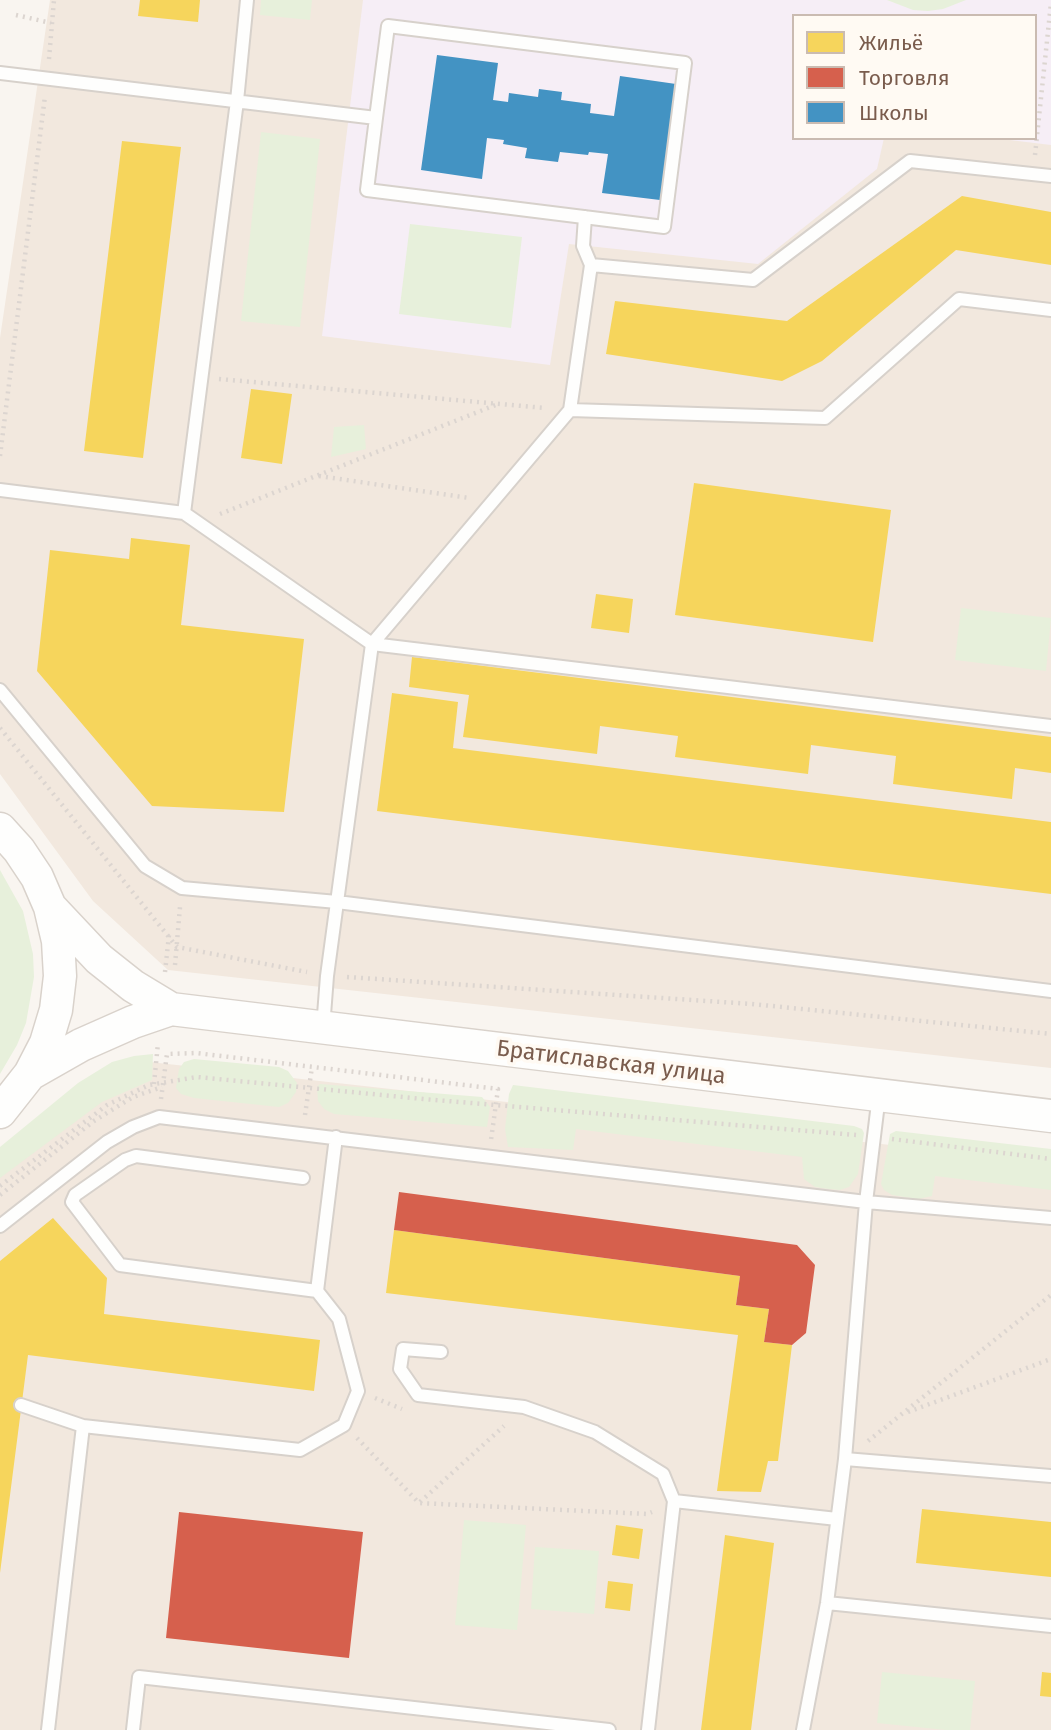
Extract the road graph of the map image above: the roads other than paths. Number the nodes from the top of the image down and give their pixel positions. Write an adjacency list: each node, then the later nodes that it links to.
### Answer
1 (247, 0): 3 (lane)
2 (0, 73): 3 (lane)
3 (237, 101): 4 (lane); 11 (lane)
4 (376, 118): 6 (lane); 6 (lane)
5 (1051, 176): 7 (lane)
6 (585, 217): 7 (lane)
7 (592, 265): 9 (lane)
8 (1051, 310): 9 (lane)
9 (570, 410): 12 (lane)
10 (0, 490): 11 (lane)
11 (184, 513): 12 (lane)
12 (372, 644): 14 (lane); 16 (lane)
13 (0, 690): 16 (lane)
14 (1051, 726)
15 (0, 828): 17 (main road, Братиславская улица)
16 (337, 902): 18 (lane); 20 (lane)
17 (50, 907): 19 (main road, Братиславская улица); 21 (main road, Братиславская улица)
18 (1051, 991)
19 (171, 1009): 20 (main road, Братиславская улица); 21 (main road, Братиславская улица)
20 (323, 1028): 22 (main road, Братиславская улица)
21 (30, 1074): 23 (main road, Братиславская улица)
22 (879, 1096): 24 (main road, Братиславская улица); 27 (lane)
23 (0, 1112)
24 (1051, 1116)
25 (336, 1138): 27 (lane); 29 (lane); 30 (lane)
26 (303, 1178): 30 (lane)
27 (866, 1202): 28 (lane); 34 (lane)
28 (1051, 1218)
29 (0, 1226)
30 (317, 1291): 33 (lane)
31 (440, 1352): 36 (lane)
32 (21, 1405): 33 (lane)
33 (83, 1426): 40 (lane)
34 (845, 1459): 35 (lane); 37 (lane)
35 (1051, 1476)
36 (674, 1501): 37 (lane); 43 (lane)
37 (837, 1519): 38 (lane)
38 (827, 1603): 39 (lane); 44 (lane)
39 (1051, 1626)
40 (48, 1730)
41 (133, 1730): 42 (lane)
42 (608, 1730)
43 (648, 1730)
44 (803, 1730)

